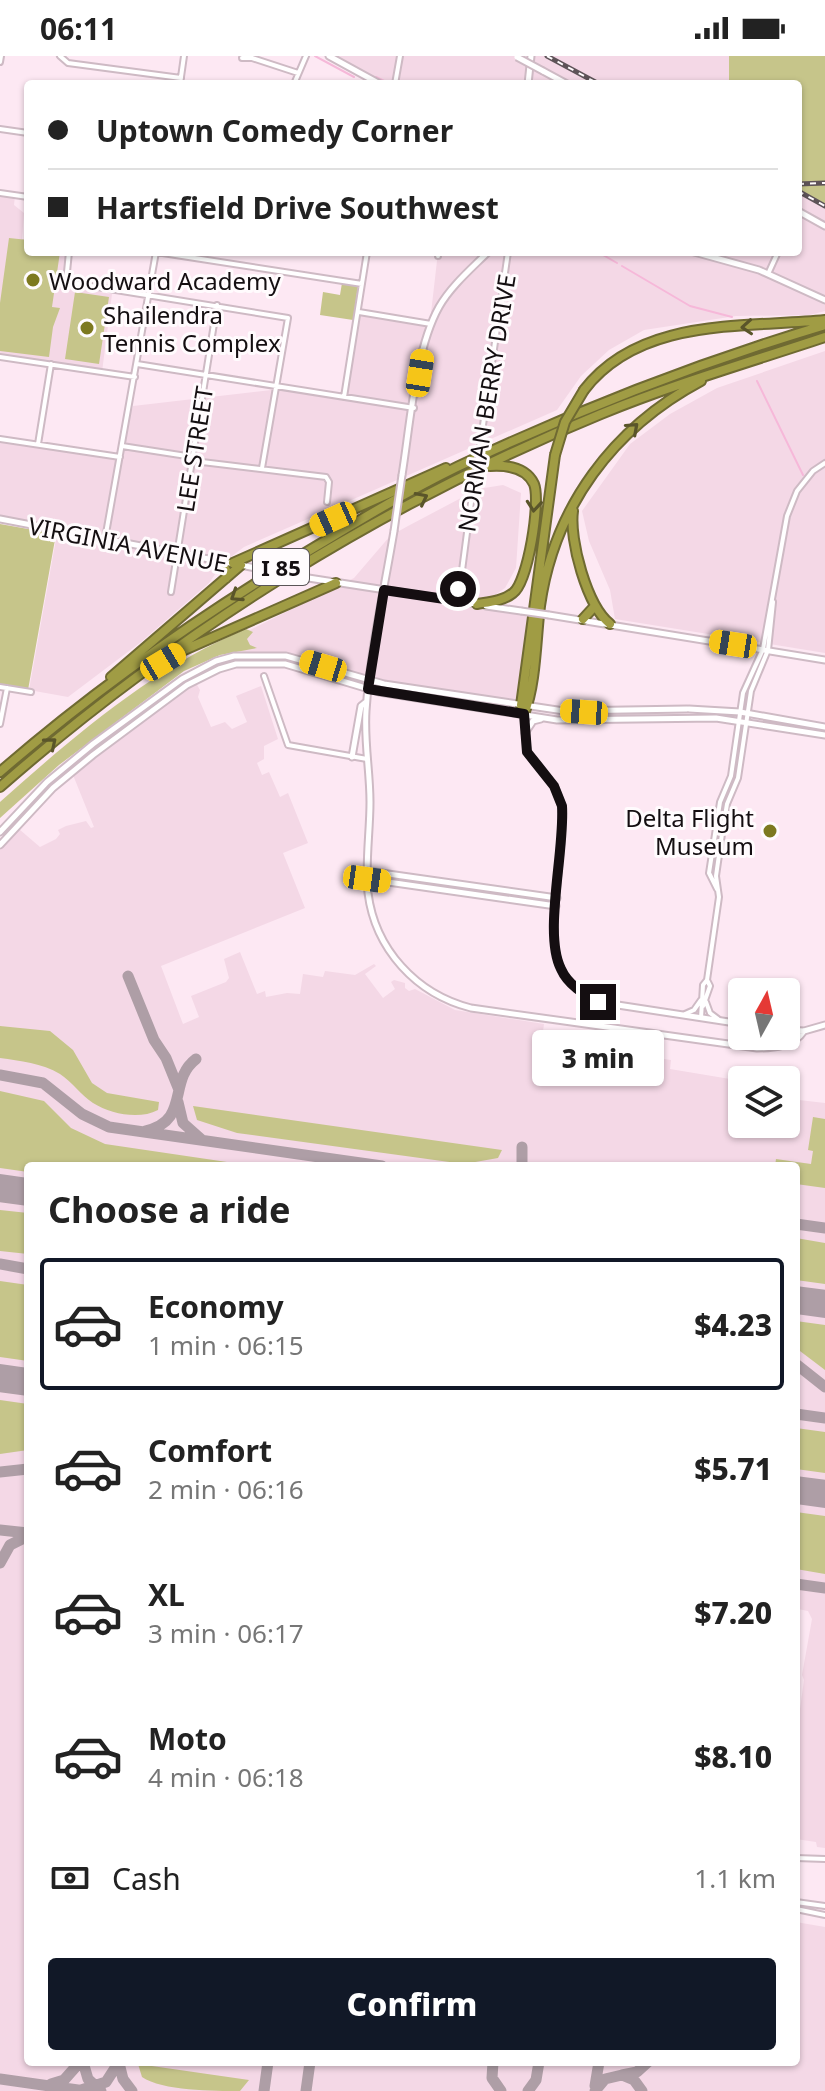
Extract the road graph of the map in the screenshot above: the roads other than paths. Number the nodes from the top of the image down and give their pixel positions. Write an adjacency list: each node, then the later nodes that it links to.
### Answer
1 (60, 56): 10 (street)
2 (184, 56): 11 (street)
3 (306, 56): 9 (street)
4 (329, 56): 13 (main road)
5 (400, 56): 14 (street)
6 (517, 56): 16 (main road, bridge)
7 (531, 56): 15 (main road)
8 (242, 58): 9 (street)
9 (298, 73): 12 (street)
10 (175, 80)
11 (181, 80)
12 (295, 80)
13 (373, 80)
14 (396, 80)
15 (528, 80)
16 (560, 80)
17 (0, 129): 18 (street)
18 (24, 132)
19 (0, 193): 20 (street)
20 (24, 196)
21 (802, 213): 22 (main road)
22 (825, 226)
23 (69, 256): 33 (street)
24 (155, 256): 33 (street)
25 (182, 256): 32 (street)
26 (366, 256): 32 (street)
27 (484, 256): 38 (main road)
28 (507, 256): 71 (street, NORMAN BERRY DRIVE, bridge)
29 (707, 256): 31 (main road)
30 (776, 256): 31 (street)
31 (768, 274): 34 (main road)
32 (362, 284): 36 (street)
33 (149, 297): 35 (street); 43 (street)
34 (825, 300)
35 (217, 305): 44 (street, LEE STREET); 46 (street)
36 (358, 312): 38 (street); 47 (street)
37 (825, 322): 54 (highway, I 85); 87 (highway, one-way to 87, bridge)
38 (431, 324): 48 (main road)
39 (825, 337): 41 (highway, I 85)
40 (0, 357): 42 (street)
41 (757, 359): 56 (highway, I 85); 59 (highway, one-way to 41)
42 (51, 364): 45 (street); 50 (street)
43 (137, 364): 44 (street); 45 (street)
44 (206, 375): 46 (street); 53 (street, LEE STREET)
45 (135, 377): 51 (street)
46 (276, 387): 47 (street); 57 (street)
47 (344, 397): 48 (street)
48 (414, 408): 69 (main road, bridge)
49 (0, 439): 50 (street)
50 (38, 444): 52 (street)
51 (122, 446): 52 (street); 53 (street)
52 (120, 457): 61 (street)
53 (193, 457): 57 (street); 63 (street, LEE STREET)
54 (473, 459): 62 (highway); 83 (highway, I 85, one-way to 83)
55 (825, 463): 76 (street)
56 (485, 467): 72 (highway, one-way to 72); 85 (highway, I 85, one-way to 56)
57 (262, 468): 58 (street)
58 (327, 502)
59 (575, 502): 73 (highway); 87 (highway)
60 (0, 519): 61 (main road, VIRGINIA AVENUE)
61 (105, 539): 63 (main road, VIRGINIA AVENUE)
62 (256, 552): 65 (highway); 66 (highway)
63 (177, 553): 64 (main road, VIRGINIA AVENUE); 70 (street, LEE STREET)
64 (221, 561): 65 (main road, VIRGINIA AVENUE); 67 (highway)
65 (237, 564): 66 (main road, VIRGINIA AVENUE); 67 (highway)
66 (256, 568): 68 (main road, VIRGINIA AVENUE, bridge)
67 (225, 579): 83 (highway)
68 (336, 583): 69 (main road, VIRGINIA AVENUE); 85 (highway)
69 (384, 590): 71 (main road, VIRGINIA AVENUE); 79 (main road)
70 (171, 592)
71 (458, 601): 72 (main road, VIRGINIA AVENUE)
72 (477, 604): 74 (main road, VIRGINIA AVENUE, bridge)
73 (594, 607): 74 (highway); 75 (highway)
74 (583, 619): 75 (main road, VIRGINIA AVENUE)
75 (610, 624): 76 (main road, VIRGINIA AVENUE)
76 (765, 650): 77 (main road, VIRGINIA AVENUE); 88 (street)
77 (825, 660)
78 (264, 676): 95 (street)
79 (369, 680): 82 (main road); 87 (main road); 99 (main road)
80 (0, 687): 81 (street)
81 (7, 688): 84 (street); 91 (street)
82 (368, 689): 86 (main road); 87 (main road); 100 (main road)
83 (99, 690): 97 (highway, I 85)
84 (31, 692)
85 (103, 700): 98 (highway, I 85, one-way to 85)
86 (366, 702): 95 (main road); 96 (main road)
87 (524, 708): 88 (main road); 89 (main road); 94 (main road)
88 (744, 713): 90 (street); 92 (main road)
89 (545, 718): 90 (main road); 94 (main road)
90 (742, 722): 93 (main road); 103 (street)
91 (0, 724)
92 (825, 727)
93 (825, 735)
94 (523, 737): 102 (main road)
95 (352, 757): 96 (street)
96 (367, 759): 101 (main road)
97 (0, 772)
98 (0, 787)
99 (0, 832)
100 (0, 845)
101 (367, 875): 102 (main road); 110 (main road)
102 (557, 902): 104 (main road)
103 (703, 1003): 104 (street); 105 (street); 106 (street)
104 (681, 1015): 105 (main road)
105 (701, 1018): 106 (main road)
106 (720, 1020): 107 (main road)
107 (728, 1021)
108 (825, 1025): 110 (main road)
109 (800, 1031): 110 (main road)
110 (804, 1031)
111 (800, 1857): 112 (street)
112 (825, 1858)
113 (800, 1903): 114 (street)
114 (825, 1906)
115 (800, 1910): 116 (street)
116 (825, 1915)

